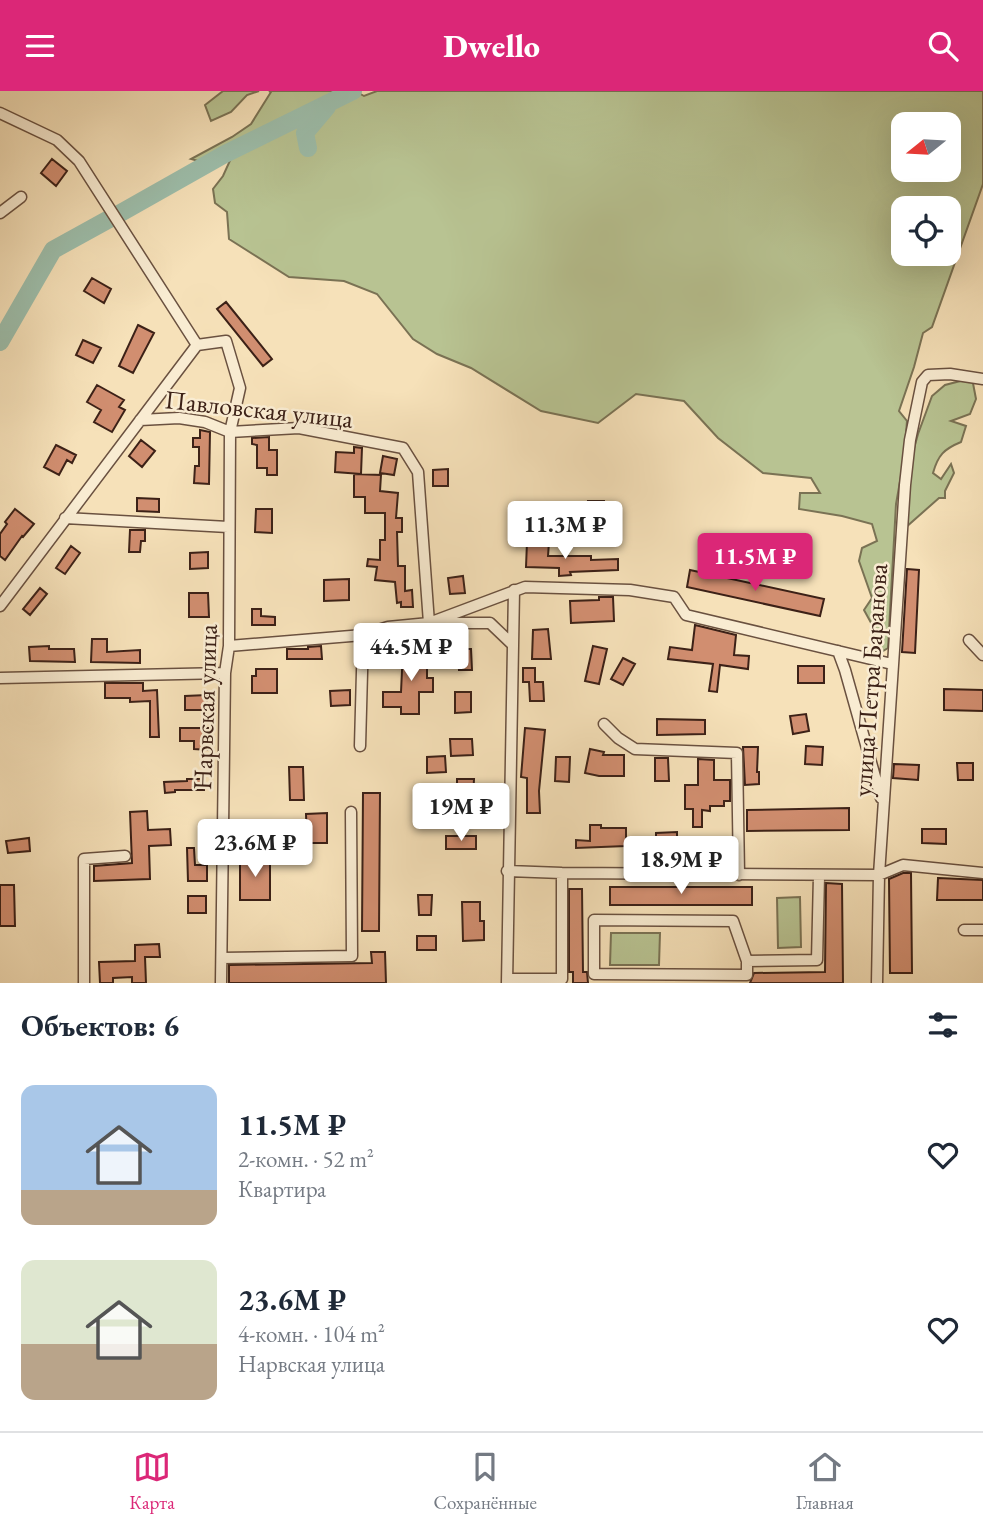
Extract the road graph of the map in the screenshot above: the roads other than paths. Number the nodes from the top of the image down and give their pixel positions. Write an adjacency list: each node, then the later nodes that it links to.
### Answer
1 (0, 113): 4 (street)
2 (21, 197): 3 (street)
3 (0, 213)
4 (197, 345): 6 (street); 7 (street, Нарвская улица)
5 (983, 379): 19 (street, улица Петра Баранова)
6 (140, 420): 7 (street, Павловская улица); 8 (street)
7 (230, 432): 9 (street, Нарвская улица); 12 (street, Павловская улица)
8 (65, 518): 9 (street); 11 (street)
9 (228, 527): 16 (street, Нарвская улица)
10 (514, 590): 12 (street); 15 (street); 17 (street)
11 (0, 606)
12 (429, 623): 13 (street); 15 (street)
13 (363, 635): 16 (street); 23 (street)
14 (969, 640): 18 (street)
15 (513, 645): 27 (street)
16 (229, 646): 20 (street, Нарвская улица)
17 (838, 651): 19 (street); 24 (street)
18 (983, 655)
19 (892, 664): 24 (street, улица Петра Баранова)
20 (225, 673): 21 (street); 35 (street, Нарвская улица)
21 (0, 678)
22 (604, 724): 30 (street)
23 (360, 746)
24 (883, 805): 31 (street, улица Петра Баранова)
25 (351, 812): 35 (street)
26 (125, 856): 39 (street)
27 (507, 871): 28 (street); 38 (street)
28 (562, 873): 30 (street); 38 (street)
29 (983, 873): 31 (street)
30 (739, 875): 32 (street)
31 (879, 875): 32 (street); 41 (street, улица Петра Баранова)
32 (819, 876): 36 (street)
33 (964, 930): 34 (street)
34 (983, 930)
35 (222, 958): 40 (street, Нарвская улица)
36 (747, 961): 37 (street); 37 (street)
37 (747, 979)
38 (507, 981)
39 (84, 983)
40 (221, 983)
41 (877, 983)

